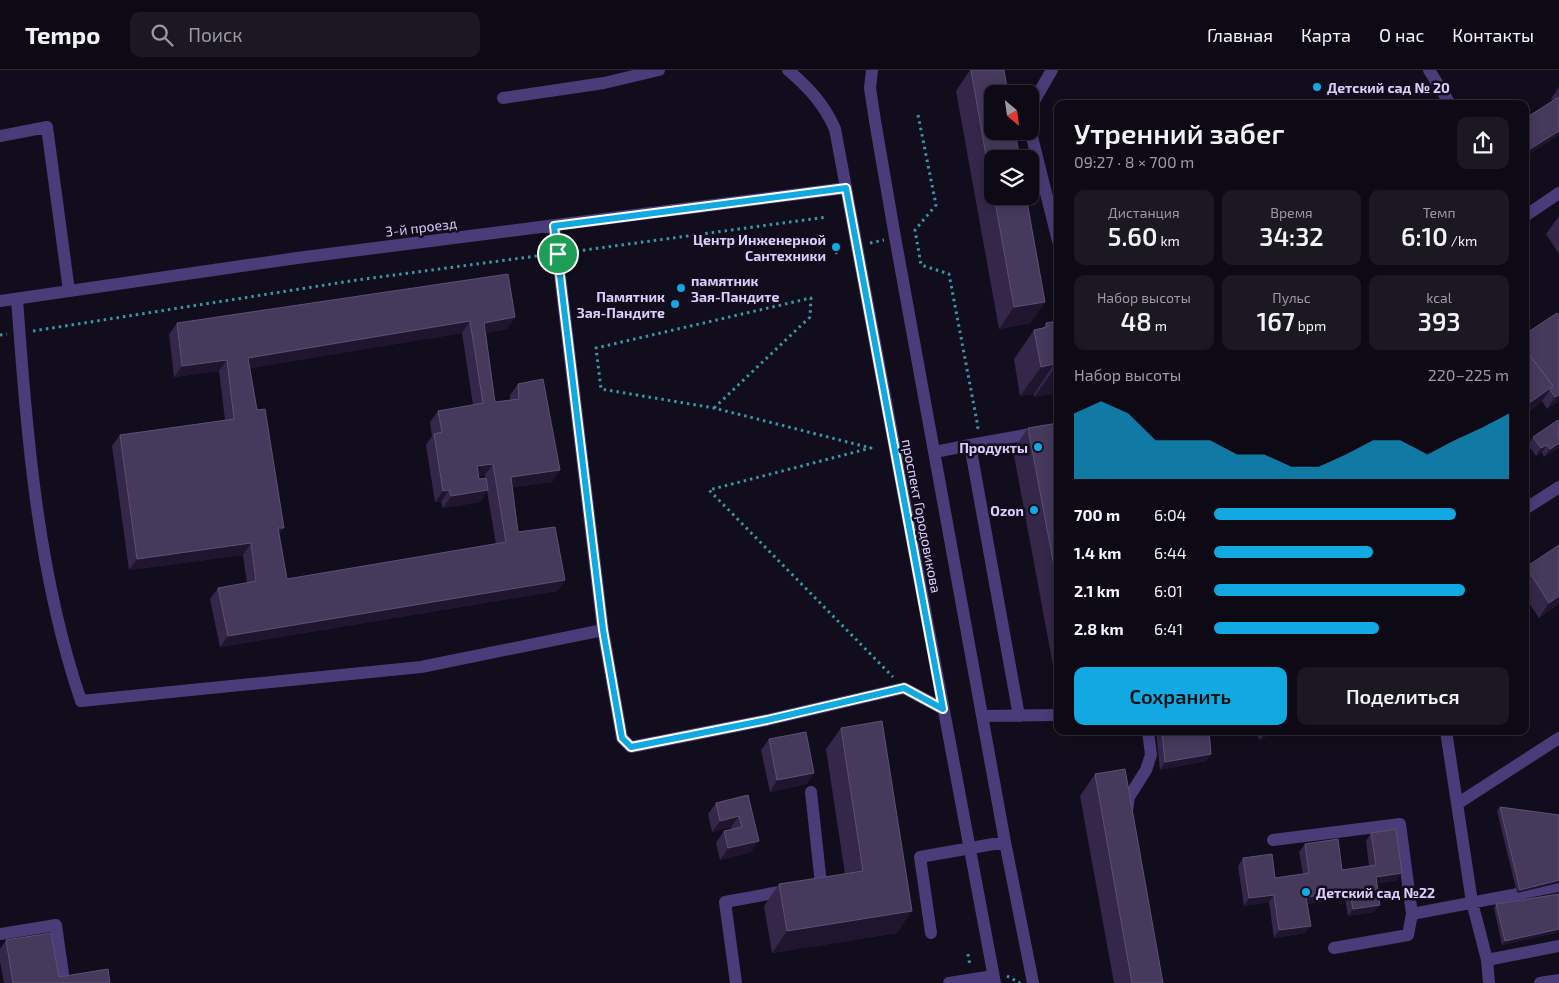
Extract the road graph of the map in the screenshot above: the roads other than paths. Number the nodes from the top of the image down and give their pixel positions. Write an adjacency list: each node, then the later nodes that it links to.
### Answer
1 (658, 70): 7 (street)
2 (788, 70): 11 (street, проспект Городовикова)
3 (872, 70): 21 (street, проспект Городовикова)
4 (1052, 70): 6 (street)
5 (1429, 70): 8 (street)
6 (1039, 92)
7 (503, 98)
8 (1445, 100)
9 (0, 136): 16 (street)
10 (1033, 140): 14 (street)
11 (846, 188): 15 (street, 3-й проезд); 25 (street, проспект Городовикова)
12 (1559, 193): 13 (street)
13 (1529, 213)
14 (1054, 225)
15 (554, 226): 16 (street, 3-й проезд); 24 (street)
16 (69, 291): 17 (street, 3-й проезд)
17 (17, 299): 18 (street, 3-й проезд); 24 (street)
18 (0, 301)
19 (1054, 430): 20 (street)
20 (970, 445): 21 (street); 28 (street)
21 (935, 452): 27 (street, проспект Городовикова)
22 (1559, 487): 23 (street)
23 (1529, 506)
24 (603, 630): 25 (street)
25 (943, 709): 37 (street, проспект Городовикова)
26 (1054, 715): 28 (street)
27 (983, 716): 28 (street); 36 (street, проспект Городовикова)
28 (1019, 716)
29 (1148, 735): 34 (street)
30 (1447, 735): 33 (street)
31 (1559, 738): 33 (street)
32 (811, 792): 49 (street)
33 (1457, 804): 39 (street)
34 (1129, 821)
35 (1273, 840): 40 (street)
36 (1005, 842): 37 (street); 51 (street, проспект Городовикова)
37 (970, 850): 41 (street); 47 (street, проспект Городовикова)
38 (1559, 886): 39 (street)
39 (1472, 902): 40 (street); 45 (street)
40 (1412, 914): 44 (street)
41 (930, 933)
42 (0, 934): 46 (street)
43 (1559, 946): 45 (street)
44 (1334, 948)
45 (1487, 960): 52 (street)
46 (63, 974)
47 (997, 978): 50 (street)
48 (1559, 980): 53 (street)
49 (736, 983)
50 (949, 983)
51 (1034, 983)
52 (1489, 983)
53 (1540, 983)

